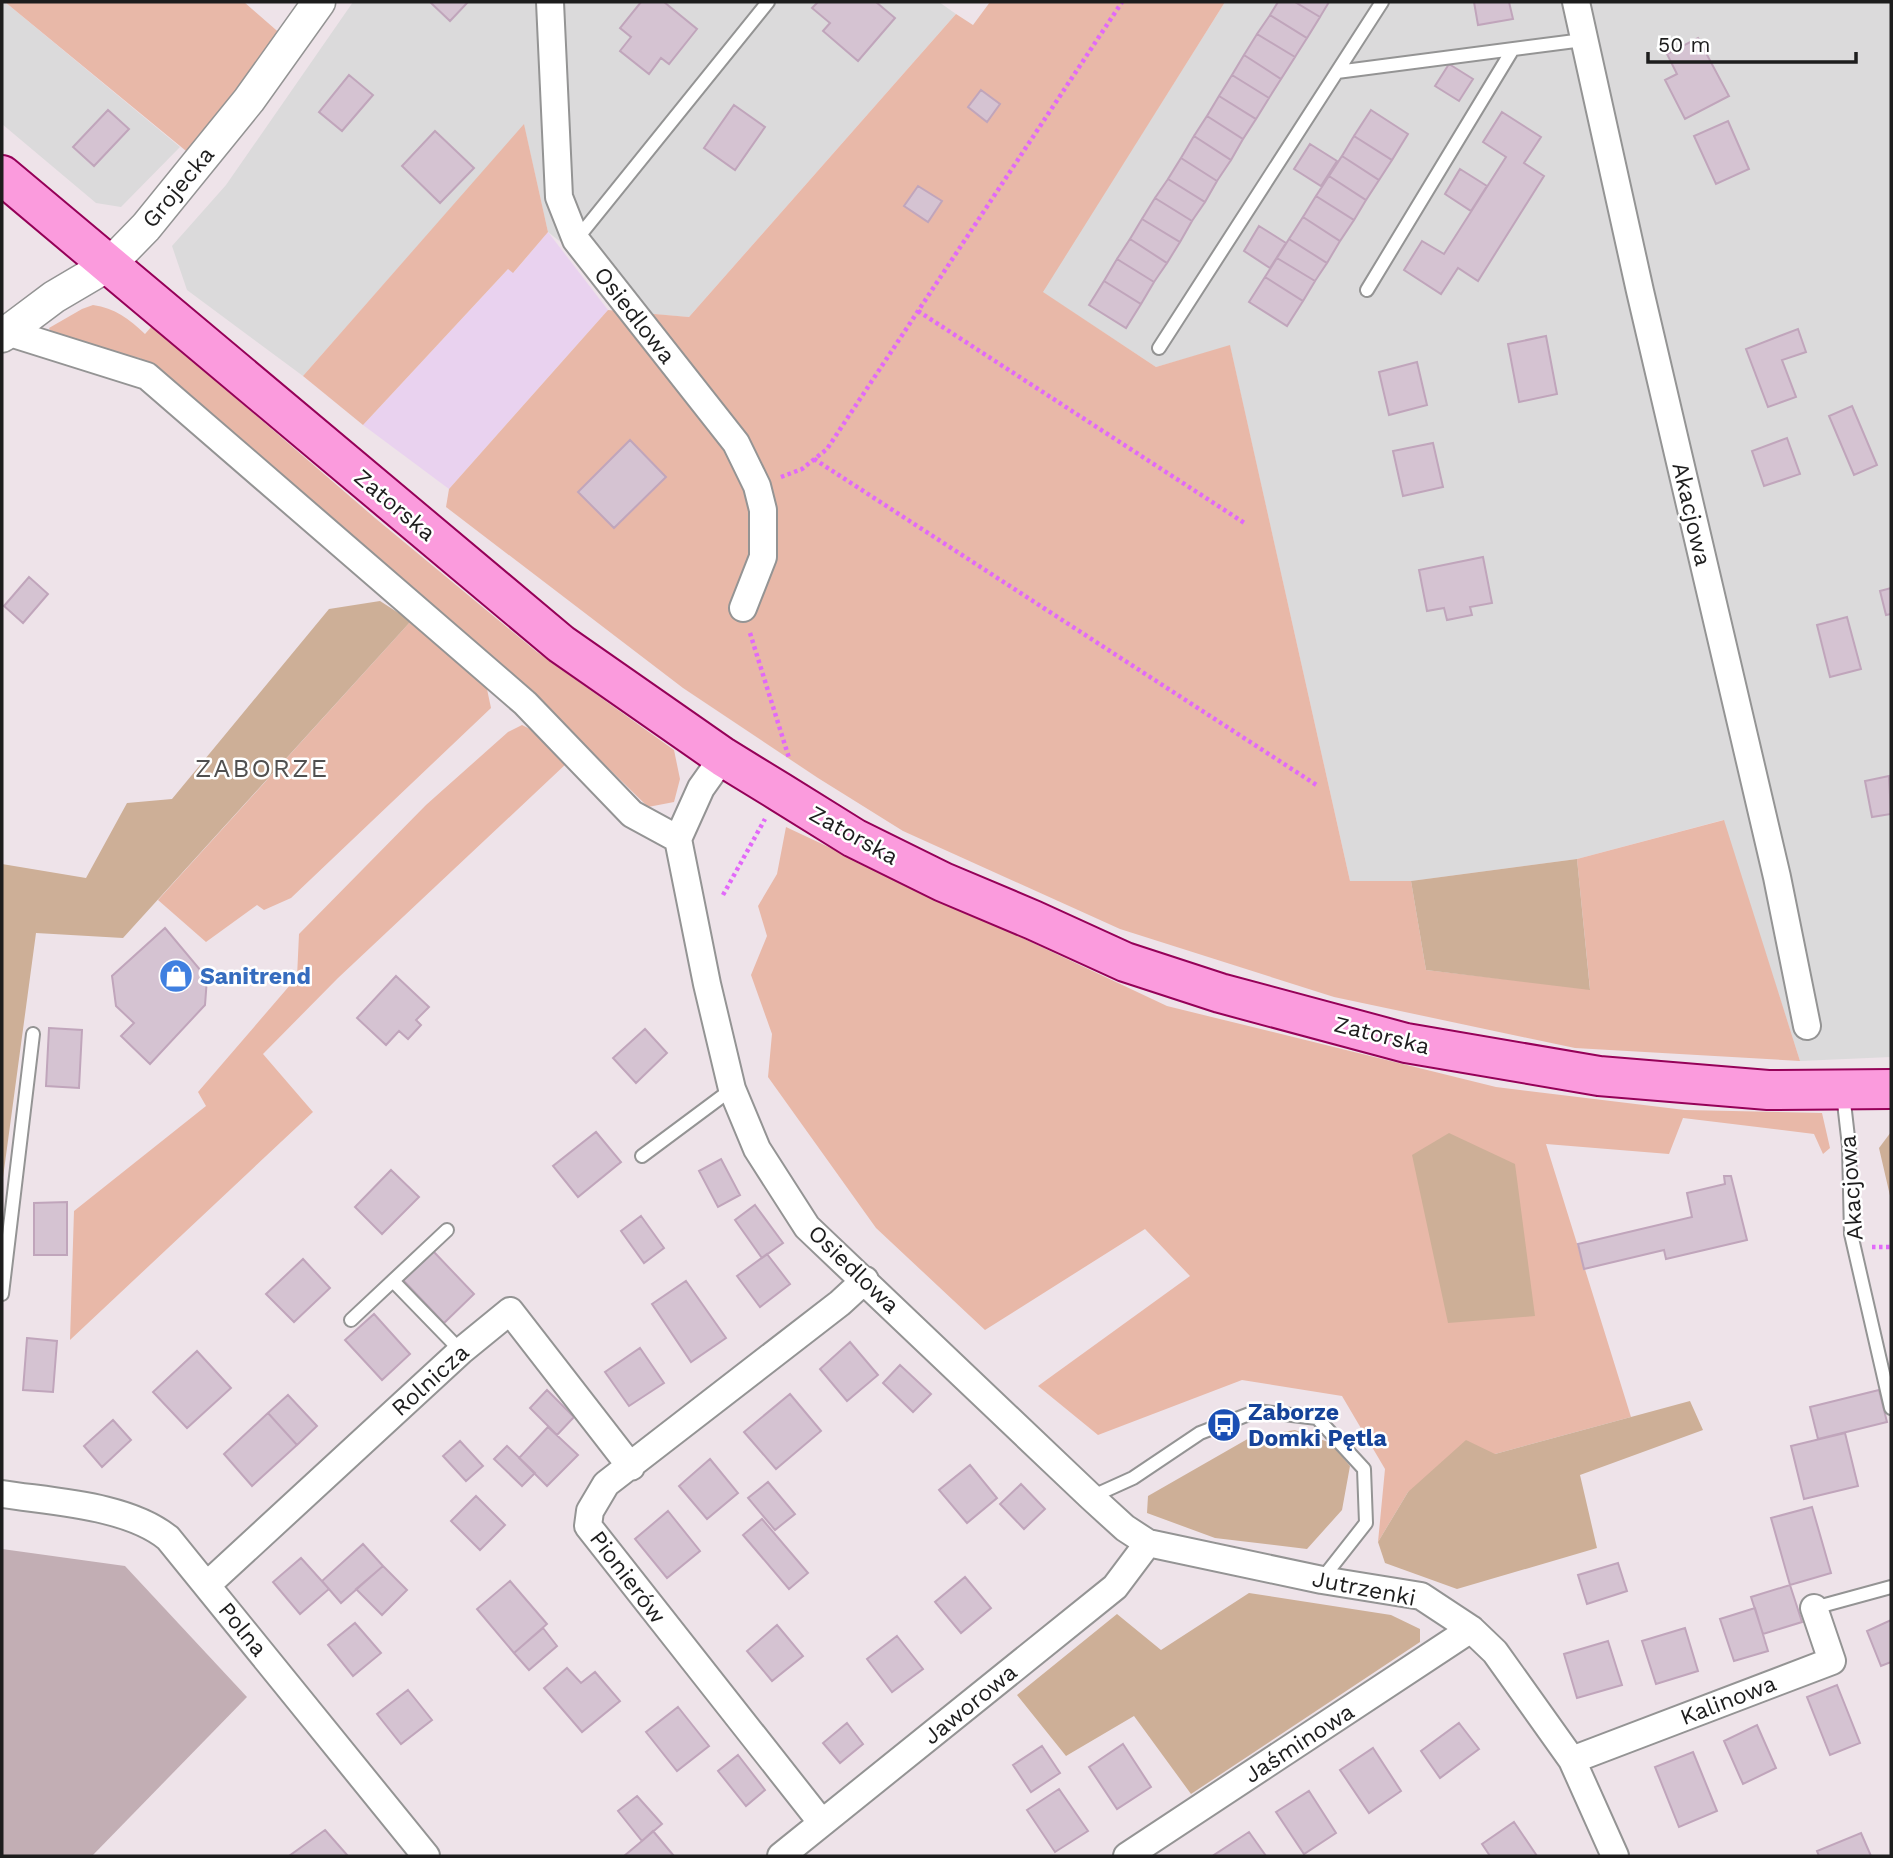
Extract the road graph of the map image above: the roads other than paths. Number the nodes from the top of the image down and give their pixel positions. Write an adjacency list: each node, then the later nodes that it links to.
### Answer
1 (319, 2): 11 (street, Grojecka)
2 (550, 2): 10 (street, Osiedlowa)
3 (768, 2): 10 (lane)
4 (1382, 2): 8 (lane)
5 (1576, 2): 6 (street, Akacjowa)
6 (1583, 40): 7 (lane); 18 (street, Akacjowa)
7 (1513, 49): 8 (lane); 12 (lane)
8 (1336, 72): 14 (lane)
9 (2, 175): 11 (main road, Zatorska)
10 (576, 240): 15 (street, Osiedlowa)
11 (110, 264): 13 (street, Grojecka); 16 (main road, Zatorska)
12 (1367, 290)
13 (5, 334): 17 (street)
14 (1159, 348)
15 (743, 608)
16 (723, 757): 17 (street); 22 (main road, Zatorska)
17 (678, 839): 20 (street, Osiedlowa)
18 (1807, 1026)
19 (33, 1034): 27 (lane)
20 (732, 1089): 23 (lane); 25 (street, Osiedlowa)
21 (1891, 1089): 22 (main road, Zatorska)
22 (1842, 1091): 30 (lane, Akacjowa)
23 (642, 1156)
24 (447, 1230): 26 (lane)
25 (865, 1280): 31 (street, Pionierów); 33 (street, Osiedlowa)
26 (393, 1281): 28 (lane); 29 (lane)
27 (2, 1294)
28 (351, 1320)
29 (461, 1351): 31 (street, Rolnicza); 36 (street, Rolnicza)
30 (1891, 1408)
31 (631, 1467): 41 (street, Pionierów)
32 (2, 1493): 36 (street, Polna)
33 (1091, 1497): 34 (street, Osiedlowa); 35 (lane)
34 (1148, 1543): 35 (street, Jutrzenki); 41 (street, Jaworowa)
35 (1322, 1580): 39 (street, Jutrzenki)
36 (207, 1585): 42 (street, Polna)
37 (1891, 1587): 38 (lane)
38 (1814, 1608): 40 (street, Kalinowa)
39 (1471, 1629): 40 (street, Jutrzenki); 44 (street, Jaśminowa)
40 (1572, 1760): 45 (street, Jutrzenki)
41 (822, 1823): 43 (street, Jaworowa)
42 (426, 1856)
43 (781, 1856)
44 (1127, 1856)
45 (1615, 1856)

